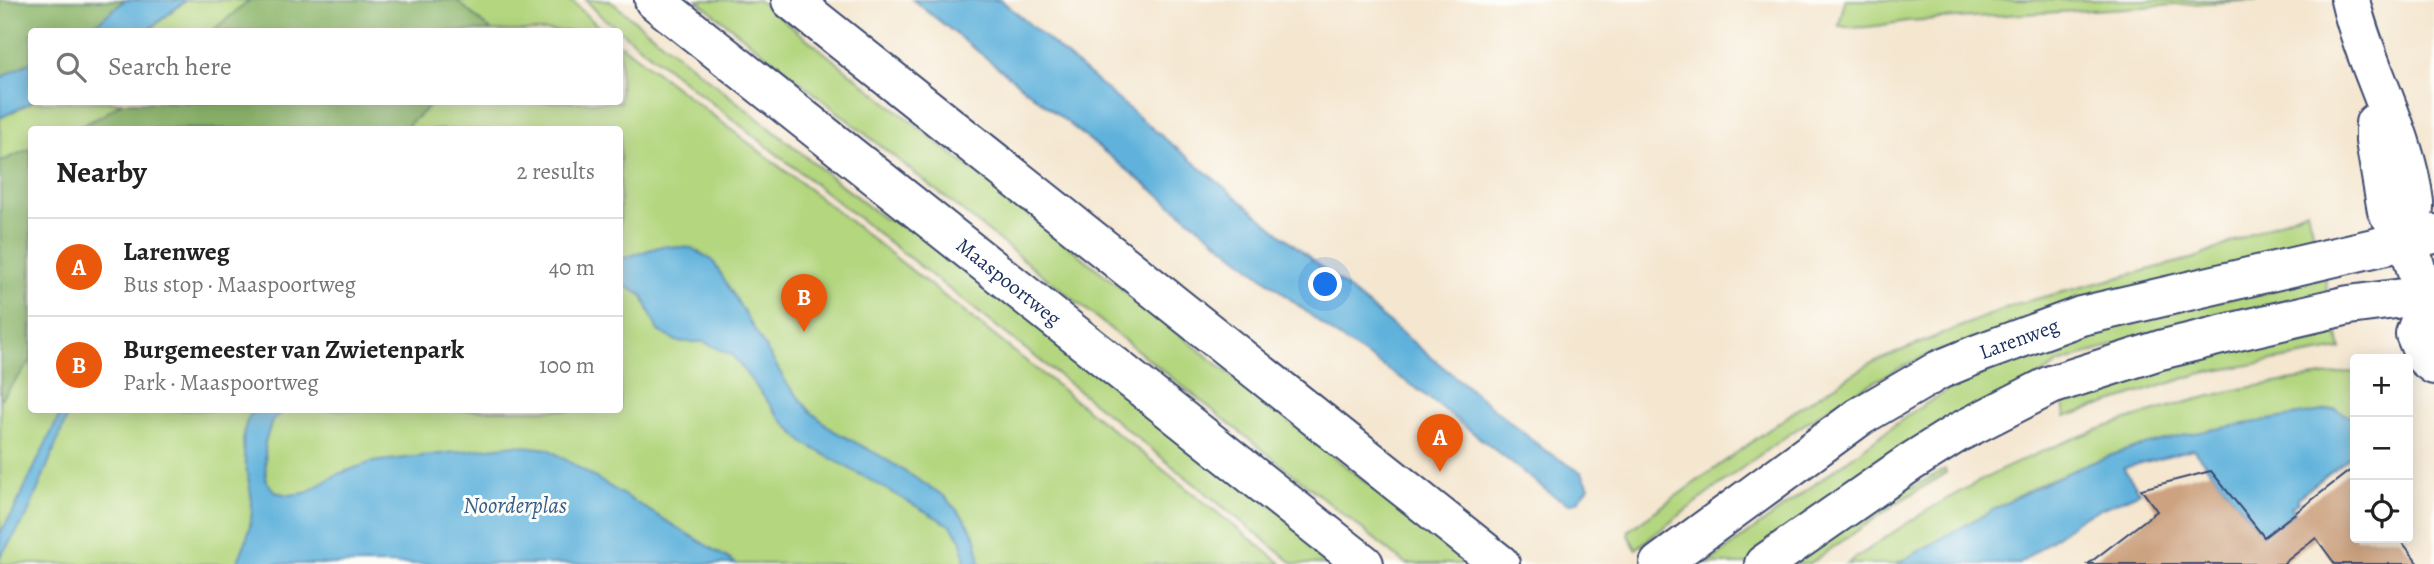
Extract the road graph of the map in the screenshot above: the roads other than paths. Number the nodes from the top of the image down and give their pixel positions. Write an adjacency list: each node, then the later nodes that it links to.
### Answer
1 (654, 0): 7 (street, Maaspoortweg)
2 (791, 0): 8 (street)
3 (2350, 0): 4 (street)
4 (2421, 237): 5 (street); 9 (street, Larenweg)
5 (2430, 302): 6 (street); 10 (street)
6 (2434, 365)
7 (1364, 564)
8 (1500, 564)
9 (1659, 564)
10 (1764, 564)

